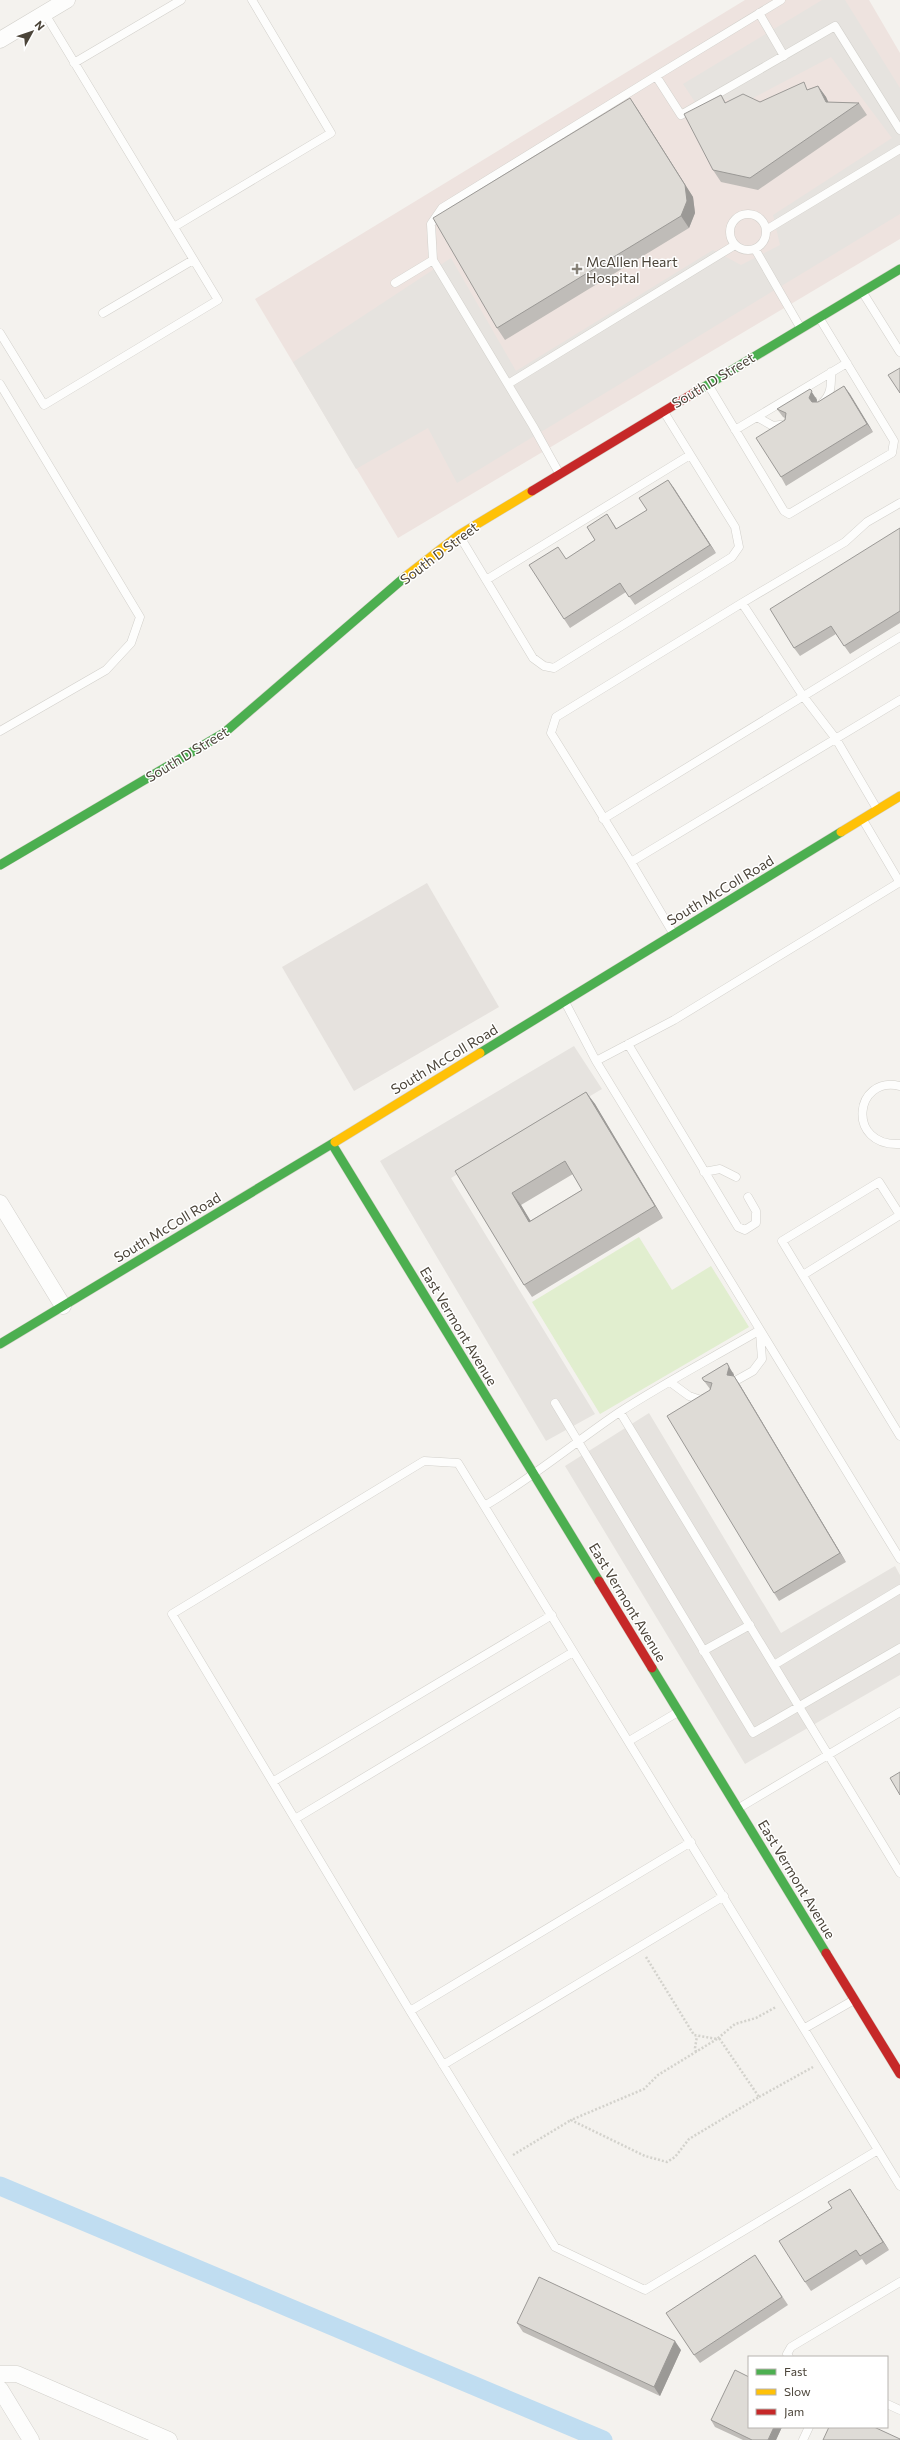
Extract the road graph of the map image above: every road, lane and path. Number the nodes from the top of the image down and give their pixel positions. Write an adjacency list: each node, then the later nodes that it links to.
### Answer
1 (67, 0): 6 (street)
2 (181, 0): 9 (lane)
3 (252, 0): 13 (lane)
4 (780, 0): 5 (lane)
5 (759, 13): 8 (lane); 10 (lane)
6 (45, 14): 7 (street); 9 (lane)
7 (0, 40)
8 (784, 56): 10 (lane); 11 (lane)
9 (74, 63): 13 (lane)
10 (656, 76): 18 (lane)
11 (900, 130)
12 (900, 149): 14 (lane)
13 (174, 227): 17 (lane)
14 (766, 230): 15 (lane); 16 (lane)
15 (735, 245): 16 (lane); 31 (lane)
16 (755, 249): 24 (lane)
17 (194, 260): 22 (lane); 25 (lane)
18 (433, 260): 20 (lane); 31 (lane)
19 (900, 269): 21 (street, South D Street)
20 (395, 283)
21 (862, 292): 23 (street, South D Street); 26 (lane)
22 (102, 313)
23 (819, 317): 24 (street, South D Street); 27 (lane)
24 (801, 328): 29 (street, South D Street)
25 (0, 333)
26 (900, 352)
27 (847, 363): 28 (lane); 36 (lane)
28 (831, 372): 32 (lane); 34 (lane)
29 (708, 383): 33 (street, South D Street); 36 (lane)
30 (0, 384): 46 (lane)
31 (508, 384): 38 (lane)
32 (820, 404)
33 (663, 410): 37 (lane); 38 (street, South D Street)
34 (757, 417): 35 (lane); 36 (lane)
35 (788, 424)
36 (735, 430)
37 (690, 455): 41 (lane); 41 (lane)
38 (559, 473): 40 (street, South D Street)
39 (900, 503): 42 (lane)
40 (459, 535): 41 (lane); 53 (street, South D Street)
41 (486, 580)
42 (742, 602): 44 (lane); 50 (lane)
43 (900, 637): 44 (lane)
44 (803, 696): 47 (lane); 50 (lane)
45 (900, 700): 47 (lane)
46 (0, 731)
47 (836, 739): 49 (lane); 52 (lane)
48 (900, 796): 49 (street, South McColl Road)
49 (877, 810): 51 (street, South McColl Road)
50 (603, 819): 52 (lane)
51 (862, 819): 54 (lane); 55 (street, South McColl Road)
52 (630, 862): 55 (lane)
53 (0, 866)
54 (900, 882): 57 (lane)
55 (674, 934): 56 (street, South McColl Road)
56 (565, 1002): 58 (lane); 60 (street, South McColl Road)
57 (628, 1044): 58 (lane); 62 (lane)
58 (596, 1061): 69 (lane)
59 (900, 1086): 61 (lane)
60 (332, 1144): 68 (street, South McColl Road); 78 (street, East Vermont Avenue)
61 (900, 1144)
62 (704, 1172): 63 (lane); 64 (lane)
63 (736, 1177)
64 (748, 1197)
65 (0, 1203): 68 (street)
66 (900, 1215): 67 (lane); 67 (lane)
67 (803, 1275): 76 (lane)
68 (63, 1306): 70 (street, South McColl Road)
69 (760, 1330): 71 (lane); 72 (lane); 80 (lane)
70 (0, 1344)
71 (737, 1380)
72 (670, 1382): 73 (lane); 75 (lane)
73 (713, 1394)
74 (555, 1403): 77 (lane)
75 (620, 1412): 77 (lane); 83 (lane)
76 (900, 1436)
77 (576, 1442): 78 (lane); 85 (lane)
78 (532, 1473): 79 (lane); 89 (street, East Vermont Avenue)
79 (486, 1505): 82 (lane); 93 (lane)
80 (900, 1558)
81 (900, 1589): 87 (lane)
82 (552, 1615): 86 (lane); 93 (lane)
83 (750, 1625): 85 (lane); 87 (lane)
84 (900, 1648): 88 (lane)
85 (703, 1651): 88 (lane)
86 (573, 1652): 91 (lane); 95 (lane)
87 (774, 1665): 88 (lane)
88 (800, 1706): 92 (lane)
89 (678, 1712): 91 (lane); 94 (street, East Vermont Avenue)
90 (900, 1712): 92 (lane)
91 (629, 1741): 96 (lane)
92 (828, 1756): 94 (lane); 97 (lane)
93 (274, 1781): 95 (lane)
94 (738, 1809): 100 (street, East Vermont Avenue)
95 (295, 1819): 102 (lane)
96 (691, 1842): 98 (lane); 102 (lane)
97 (900, 1873)
98 (724, 1896): 99 (lane); 101 (lane)
99 (640, 1947): 104 (path); 108 (lane)
100 (854, 1999): 103 (lane); 109 (street, East Vermont Avenue)
101 (788, 2001): 103 (lane); 105 (path)
102 (410, 2011): 108 (lane)
103 (805, 2028): 107 (lane)
104 (697, 2036): 105 (path); 106 (path)
105 (718, 2039): 106 (path); 110 (path)
106 (696, 2052): 111 (path)
107 (824, 2061): 110 (path); 112 (lane)
108 (443, 2065): 113 (lane)
109 (900, 2074)
110 (758, 2097): 111 (path)
111 (571, 2120): 113 (path)
112 (878, 2150): 113 (lane); 114 (lane)
113 (502, 2161)
114 (900, 2186)
115 (900, 2282): 116 (lane)
116 (788, 2356)
117 (0, 2374): 123 (street)
118 (0, 2389): 122 (street)
119 (888, 2404): 120 (lane)
120 (900, 2410)
121 (809, 2428): 124 (lane)
122 (30, 2440)
123 (169, 2440)
124 (803, 2440)

